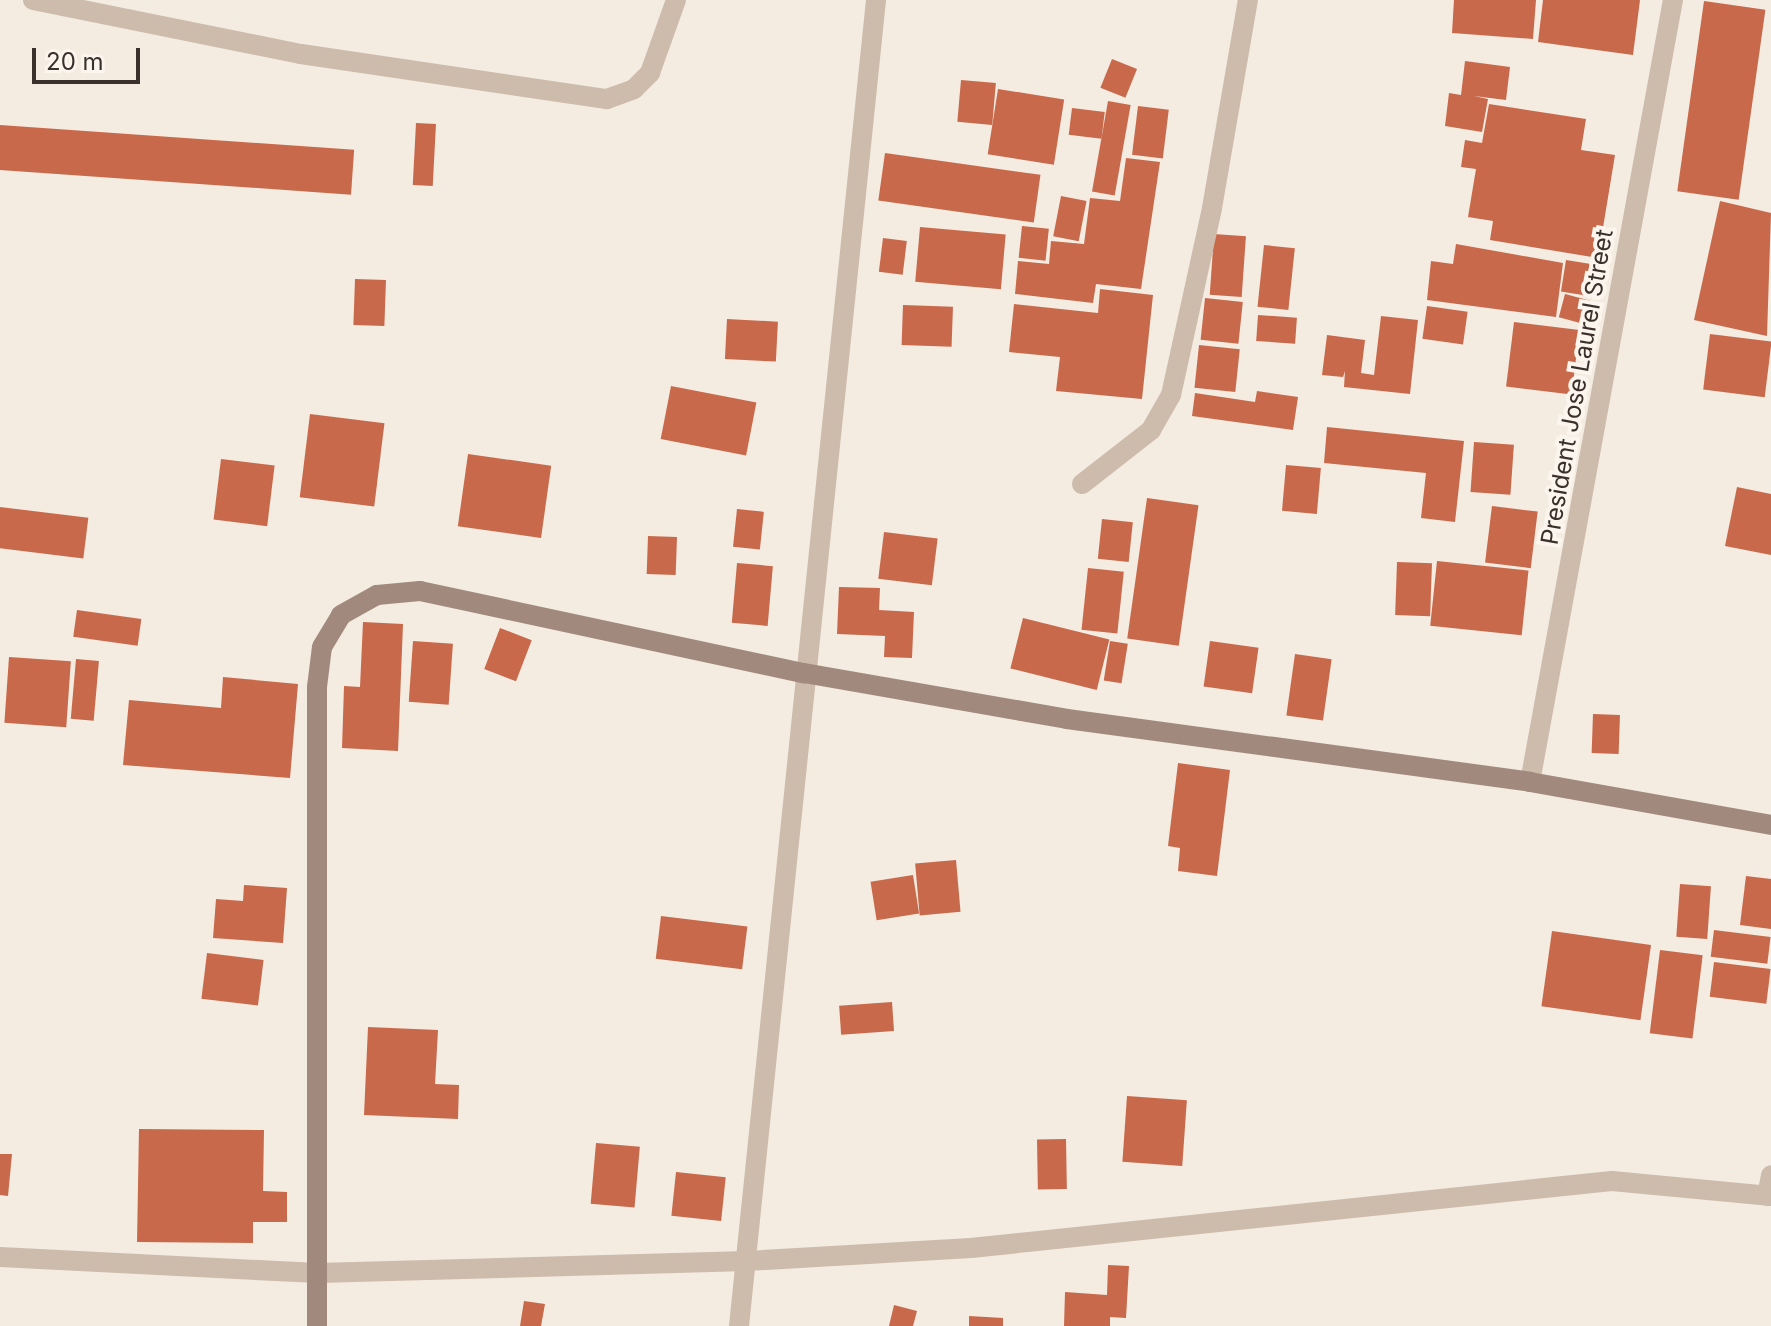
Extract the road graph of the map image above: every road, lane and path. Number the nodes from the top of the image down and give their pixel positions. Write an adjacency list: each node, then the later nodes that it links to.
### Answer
1 (33, 0): 2 (street)
2 (676, 0)
3 (876, 0): 7 (street)
4 (1248, 0): 6 (street)
5 (1673, 0): 8 (street, President Jose Laurel Street)
6 (1082, 484)
7 (804, 673): 8 (street); 13 (street); 14 (street)
8 (1530, 782): 9 (street)
9 (1771, 825)
10 (1771, 1175): 11 (street)
11 (1769, 1196): 13 (street)
12 (0, 1257): 14 (street)
13 (747, 1261): 14 (street); 16 (street)
14 (318, 1273): 15 (street)
15 (317, 1326)
16 (739, 1326)

